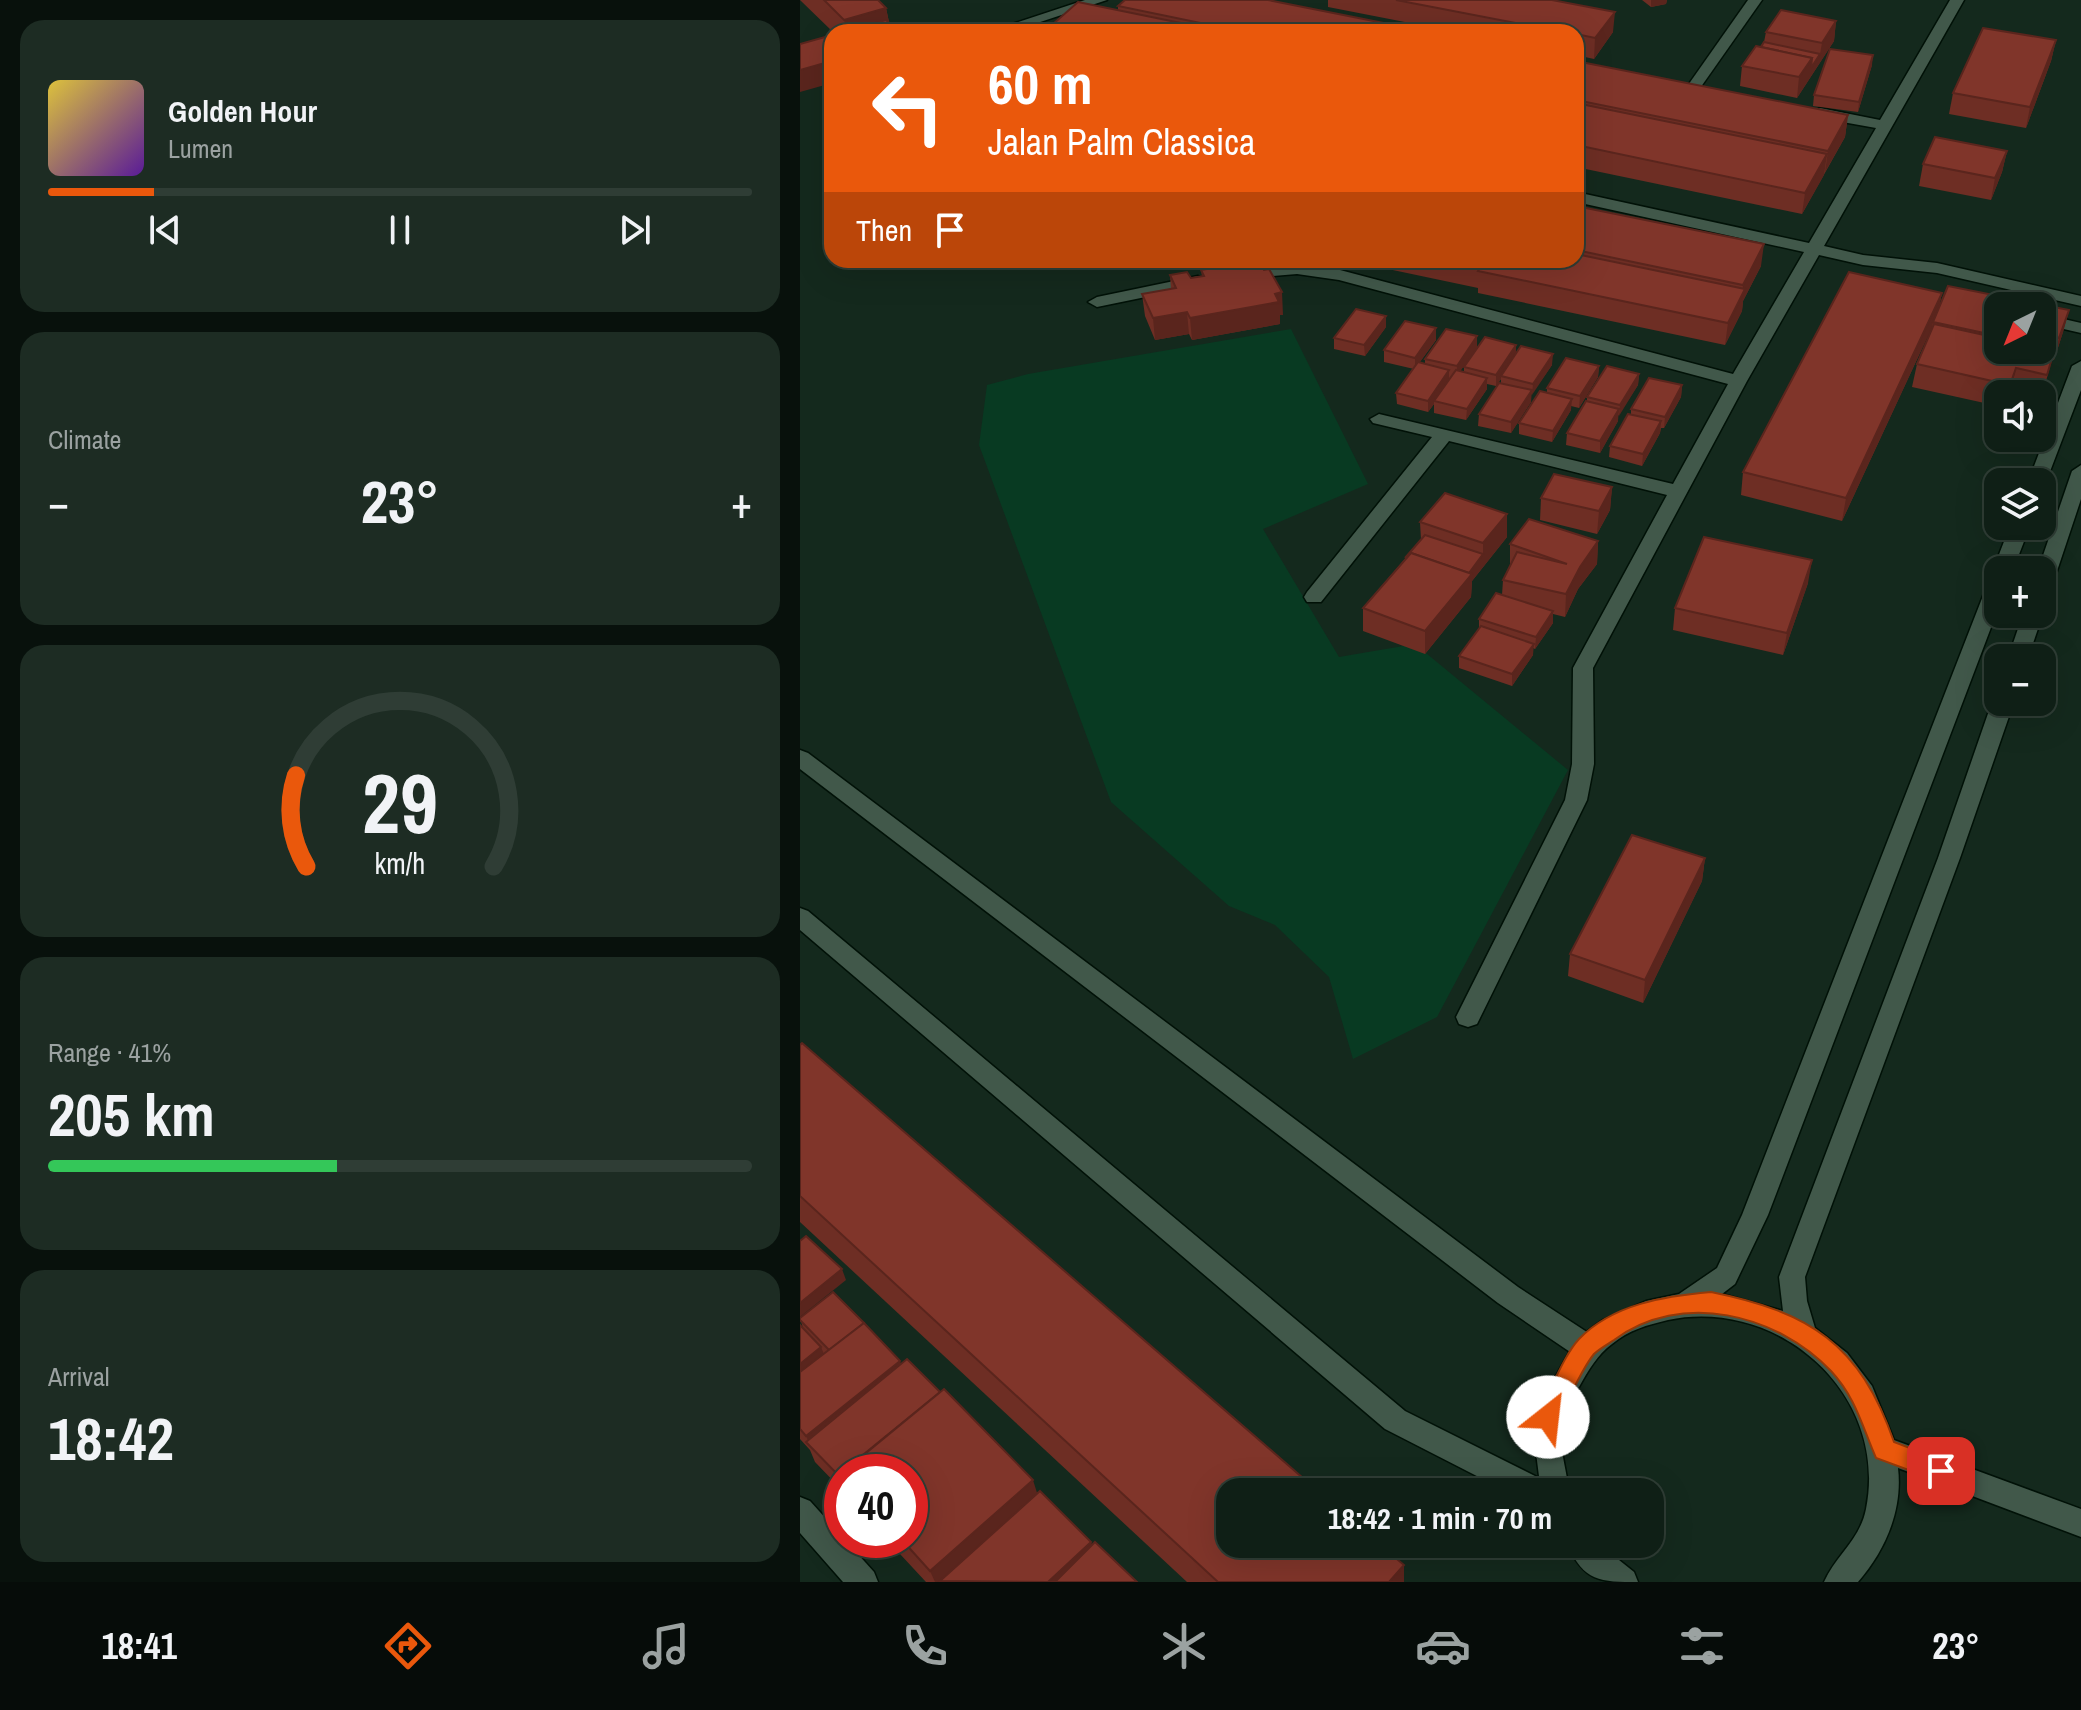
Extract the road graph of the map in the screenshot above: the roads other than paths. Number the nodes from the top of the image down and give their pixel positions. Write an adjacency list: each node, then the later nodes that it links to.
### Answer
1 (1100, 0): 4 (street)
2 (1755, 0): 5 (street)
3 (1957, 0): 7 (street)
4 (1021, 24)
5 (1693, 88)
6 (1797, 108): 7 (street)
7 (1887, 126): 9 (street)
8 (1584, 199): 9 (street)
9 (1813, 249): 10 (street); 18 (street)
10 (1863, 260): 12 (street); 13 (street)
11 (1212, 269): 14 (street); 18 (street)
12 (1892, 281)
13 (2081, 301)
14 (1097, 302)
15 (2056, 322): 16 (street)
16 (2081, 328)
17 (2081, 366): 21 (street)
18 (1738, 381): 23 (street)
19 (1379, 419): 20 (street)
20 (1444, 435): 23 (street); 25 (street)
21 (2042, 468)
22 (2081, 471): 24 (street)
23 (1680, 492): 30 (street)
24 (2052, 556)
25 (1314, 597)
26 (1984, 619): 31 (street)
27 (1998, 716): 32 (street)
28 (800, 758): 33 (street)
29 (800, 917): 35 (street)
30 (1468, 1017)
31 (1685, 1305): 32 (street); 33 (street)
32 (1803, 1333): 34 (street)
33 (1586, 1347): 36 (street)
34 (1884, 1450): 38 (street); 42 (street)
35 (1509, 1478)
36 (1554, 1478)
37 (800, 1511): 40 (street)
38 (2081, 1523)
39 (1591, 1558): 41 (street)
40 (863, 1582)
41 (1623, 1582)
42 (1839, 1582)

